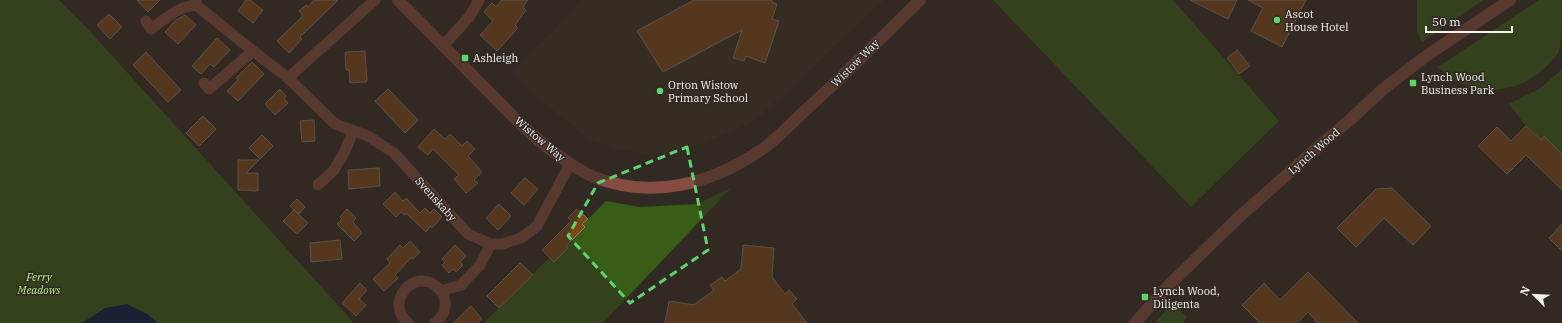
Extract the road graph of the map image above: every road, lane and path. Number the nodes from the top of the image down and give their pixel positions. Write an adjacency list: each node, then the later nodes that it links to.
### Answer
1 (375, 0): 10 (street)
2 (398, 0): 8 (street, Wistow Way)
3 (479, 0): 8 (street)
4 (920, 0): 13 (street, Wistow Way)
5 (1510, 0): 19 (street, Lynch Wood)
6 (196, 2): 7 (street, Svenskaby); 9 (street, Svenskaby)
7 (151, 28)
8 (444, 45): 13 (street, Wistow Way)
9 (253, 51): 10 (street, Svenskaby); 11 (street)
10 (288, 78): 12 (street, Svenskaby)
11 (209, 89)
12 (353, 131): 14 (street); 15 (street, Svenskaby)
13 (570, 164): 15 (street)
14 (318, 185)
15 (491, 244): 16 (street)
16 (441, 291): 17 (street); 18 (street)
17 (408, 323)
18 (435, 323)
19 (1135, 323)

